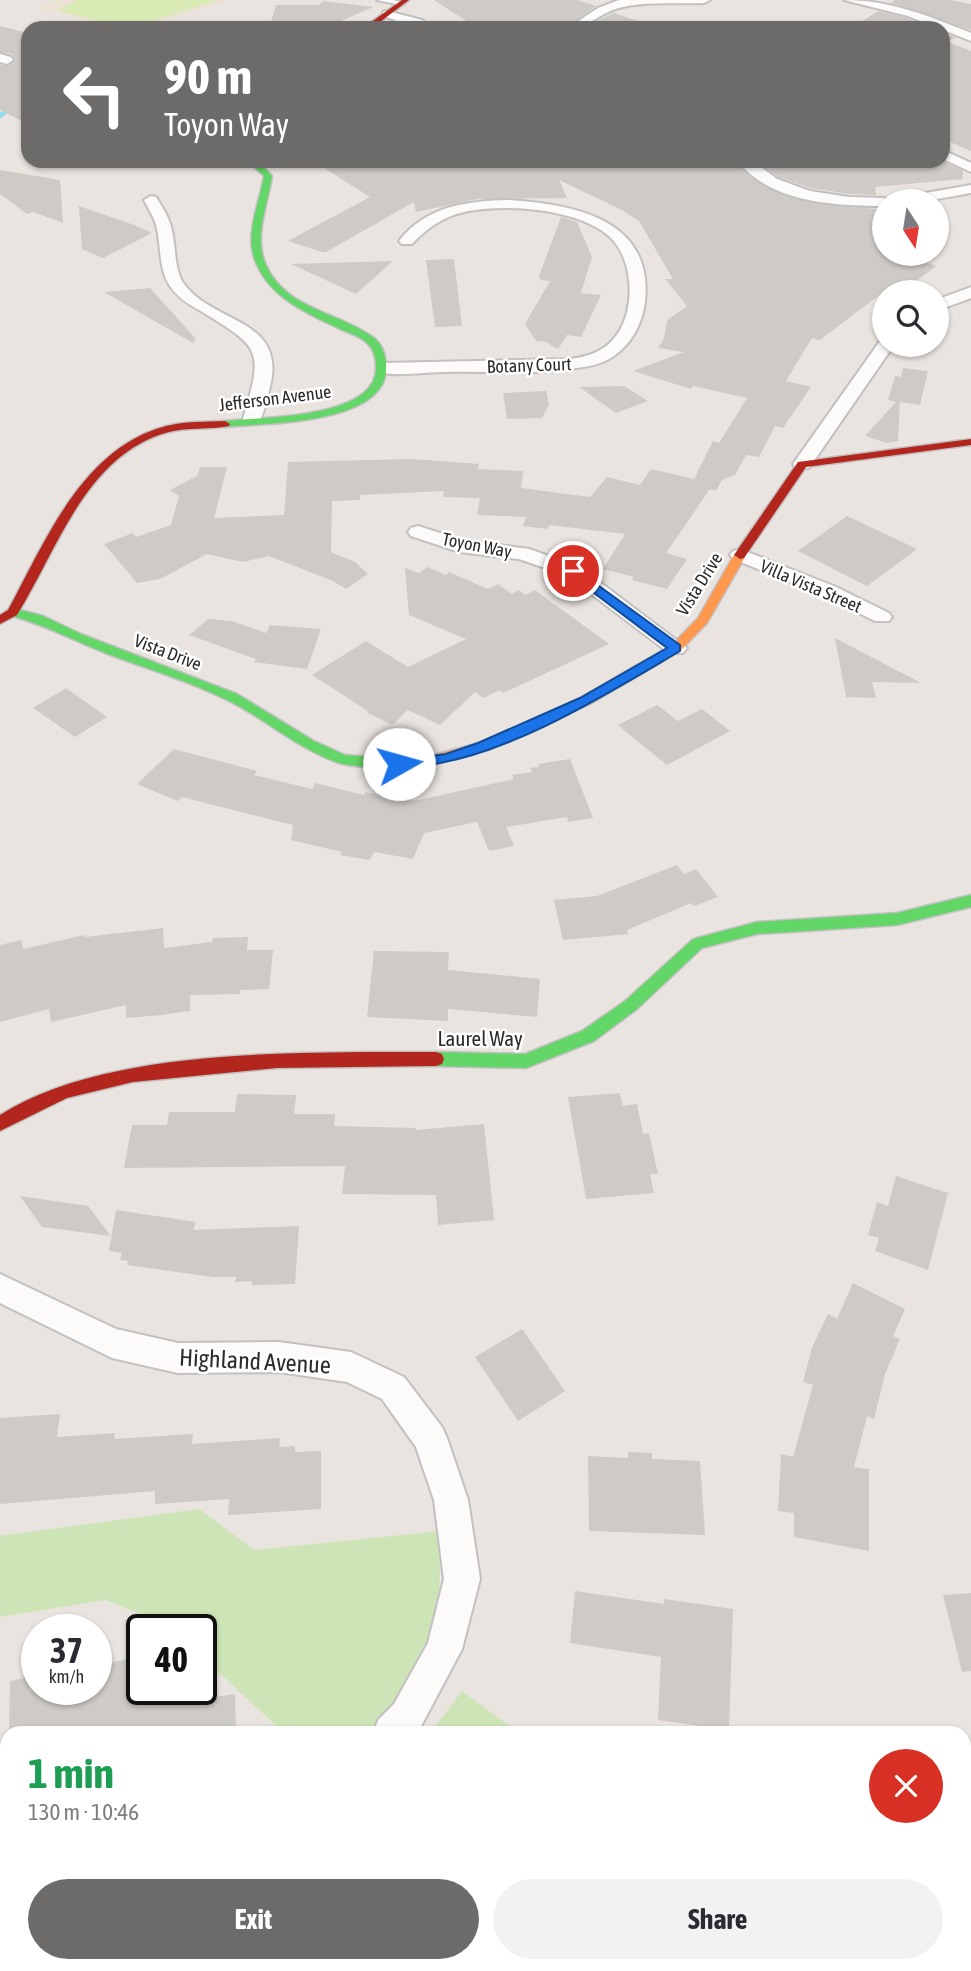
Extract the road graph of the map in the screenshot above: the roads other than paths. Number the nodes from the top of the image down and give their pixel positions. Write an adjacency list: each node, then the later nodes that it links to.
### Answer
1 (704, 0): 7 (street)
2 (850, 0): 8 (street)
3 (404, 2): 4 (street)
4 (383, 7): 5 (street); 6 (street)
5 (372, 21)
6 (416, 21)
7 (585, 21)
8 (931, 21)
9 (950, 29): 10 (street)
10 (971, 37)
11 (950, 158): 14 (street)
12 (261, 168): 23 (street)
13 (752, 168): 18 (street)
14 (971, 168)
15 (971, 188): 16 (street)
16 (949, 192)
17 (151, 200): 24 (street)
18 (872, 201)
19 (407, 241): 23 (street, Botany Court)
20 (971, 292): 21 (street)
21 (949, 301)
22 (878, 357): 26 (street)
23 (384, 368): 24 (street, Jefferson Avenue)
24 (252, 419): 29 (street, Jefferson Avenue)
25 (971, 442): 26 (street)
26 (803, 464): 28 (street, Vista Drive)
27 (418, 532): 31 (street, Toyon Way)
28 (740, 555): 30 (street, Villa Vista Street); 31 (street, Vista Drive)
29 (6, 616): 31 (street, Vista Drive)
30 (882, 617)
31 (676, 648)
32 (971, 901): 33 (street, Laurel Way)
33 (0, 1124)
34 (0, 1288): 35 (street, Highland Avenue)
35 (398, 1726)

